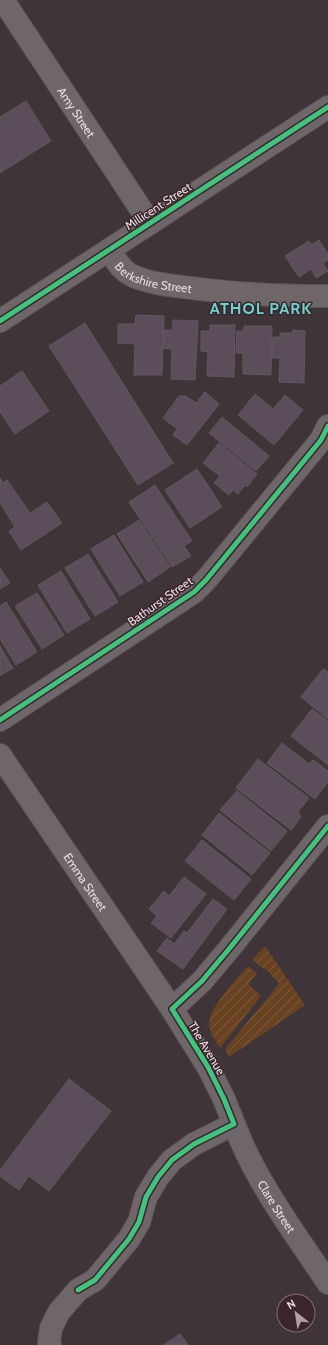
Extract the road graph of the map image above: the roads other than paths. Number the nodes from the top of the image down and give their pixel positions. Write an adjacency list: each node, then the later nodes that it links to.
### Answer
1 (3, 0): 3 (street, Amy Street)
2 (328, 107): 3 (street, Millicent Street)
3 (150, 223): 4 (street, Millicent Street)
4 (109, 250): 5 (street, Berkshire Street); 6 (street, Millicent Street)
5 (328, 296)
6 (0, 322)
7 (328, 426): 8 (street, Bathurst Street)
8 (0, 720)
9 (0, 755): 11 (street, Emma Street)
10 (328, 826): 11 (street)
11 (172, 1009): 12 (street, The Avenue)
12 (234, 1124): 13 (street, Clare Street); 14 (street)
13 (328, 1284)
14 (50, 1345)

